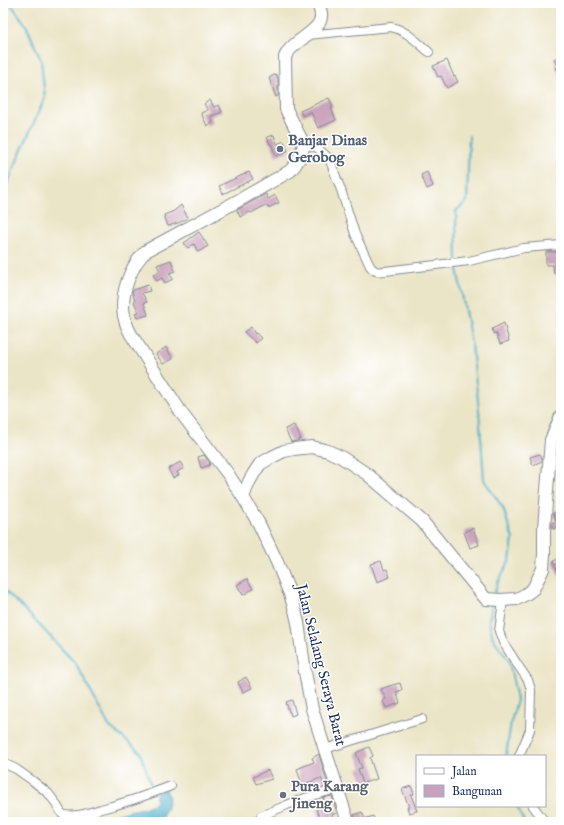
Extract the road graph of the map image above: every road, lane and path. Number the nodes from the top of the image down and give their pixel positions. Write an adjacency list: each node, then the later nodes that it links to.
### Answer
1 (318, 3): 2 (street)
2 (306, 36): 3 (street); 4 (street)
3 (429, 52)
4 (304, 145): 5 (street); 7 (street, Jalan Selalang Seraya Barat)
5 (561, 245)
6 (561, 416): 10 (street)
7 (228, 474): 8 (street); 9 (street, Jalan Selalang Seraya Barat)
8 (251, 477): 9 (street); 10 (street)
9 (244, 497): 12 (street, Jalan Selalang Seraya Barat)
10 (502, 600): 13 (street)
11 (422, 719): 12 (street)
12 (325, 749): 16 (street, Jalan Selalang Seraya Barat)
13 (519, 755)
14 (3, 763): 15 (street)
15 (171, 786)
16 (337, 789): 18 (street); 19 (street, Jalan Selalang Seraya Barat)
17 (534, 807): 20 (street)
18 (261, 816)
19 (348, 822)
20 (546, 822)

